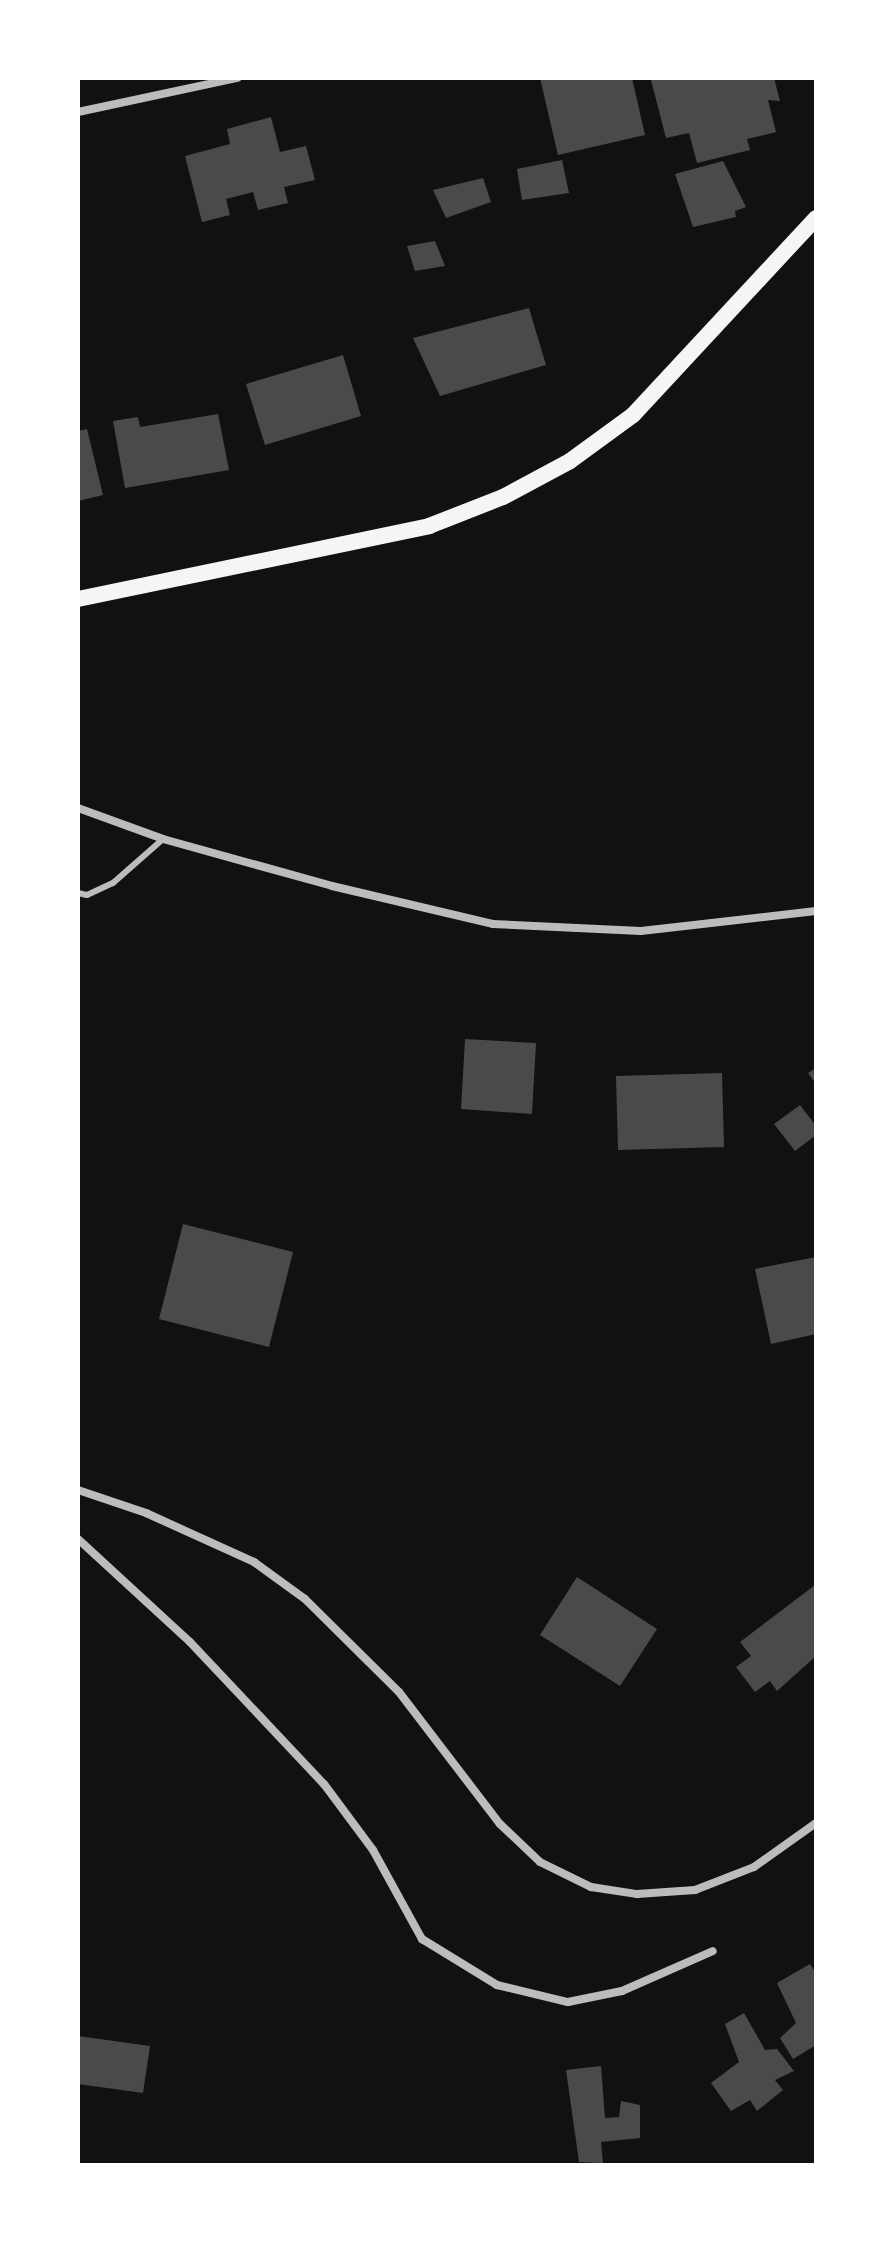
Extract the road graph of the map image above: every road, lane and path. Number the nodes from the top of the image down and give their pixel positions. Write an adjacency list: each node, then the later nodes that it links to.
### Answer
1 (237, 78): 2 (street)
2 (78, 112)
3 (816, 218): 4 (main road)
4 (78, 599)
5 (78, 808): 6 (street)
6 (163, 839): 7 (lane); 8 (street)
7 (78, 893)
8 (816, 911)
9 (78, 1490): 11 (street)
10 (78, 1539): 12 (street)
11 (816, 1823)
12 (713, 1951)

